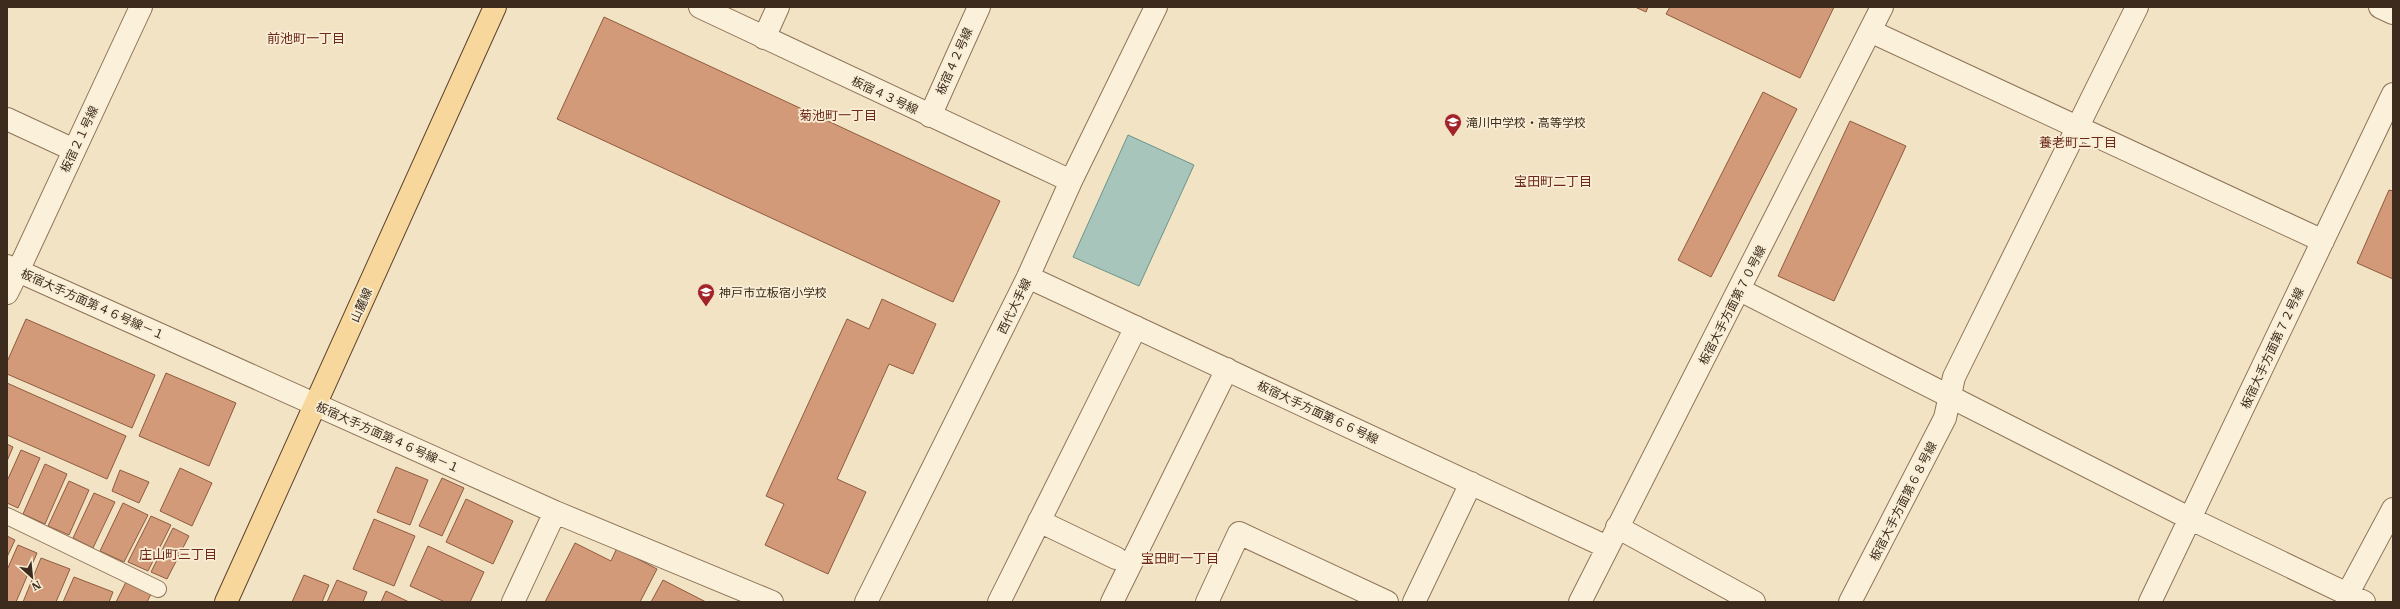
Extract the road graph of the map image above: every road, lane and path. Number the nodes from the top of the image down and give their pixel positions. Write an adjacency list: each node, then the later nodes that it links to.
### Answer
1 (141, 7): 17 (street, 板宿２１号線)
2 (495, 7): 27 (main road, 山麓線)
3 (700, 7): 12 (street, 板宿４３号線)
4 (778, 7): 12 (street)
5 (979, 7): 14 (street, 板宿４２号線)
6 (1156, 7): 18 (street, 西代大手線)
7 (1882, 7): 11 (street, 板宿大手方面第７０号線)
8 (2137, 7): 16 (street, 板宿大手方面第６８号線)
9 (2380, 7): 10 (street)
10 (2393, 13)
11 (1870, 31): 16 (street); 22 (street, 板宿大手方面第７０号線)
12 (764, 38): 14 (street, 板宿４３号線)
13 (2393, 94): 19 (street, 板宿大手方面第７２号線)
14 (930, 116): 18 (street, 板宿４３号線)
15 (7, 119): 17 (street)
16 (2078, 127): 19 (street); 26 (street, 板宿大手方面第６８号線)
17 (74, 150): 20 (street, 板宿２１号線)
18 (1071, 181): 21 (street, 西代大手線)
19 (2323, 241): 32 (street, 板宿大手方面第７２号線)
20 (12, 269): 23 (street, 板宿２１号線); 27 (street, 板宿大手方面第４６号線－１)
21 (1028, 277): 24 (street, 板宿大手方面第６６号線); 42 (street, 西代大手線)
22 (1740, 290): 26 (street); 34 (street, 板宿大手方面第７０号線)
23 (7, 293)
24 (1136, 327): 25 (street, 板宿大手方面第６６号線); 33 (street)
25 (1227, 369): 28 (street, 板宿大手方面第６６号線); 44 (street)
26 (1950, 398): 32 (street); 50 (street, 板宿大手方面第６８号線)
27 (315, 404): 30 (street, 板宿大手方面第４６号線－１); 39 (main road, 山麓線)
28 (1471, 483): 35 (street, 板宿大手方面第６６号線); 47 (street)
29 (2393, 509): 38 (street)
30 (555, 512): 40 (street); 41 (street, 板宿大手方面第４６号線－１)
31 (7, 516): 37 (lane)
32 (2191, 519): 38 (street); 51 (street, 板宿大手方面第７２号線)
33 (1039, 521): 36 (street); 43 (street)
34 (1617, 527): 35 (street, 板宿大手方面第７０号線); 49 (street)
35 (1607, 547): 48 (street, 板宿大手方面第７０号線)
36 (1116, 558)
37 (158, 589)
38 (2356, 598)
39 (226, 602)
40 (513, 602)
41 (772, 602)
42 (866, 602)
43 (999, 602)
44 (1112, 602)
45 (1207, 602): 46 (street)
46 (1385, 602)
47 (1414, 602)
48 (1580, 602)
49 (1754, 602)
50 (1850, 602)
51 (2150, 602)

